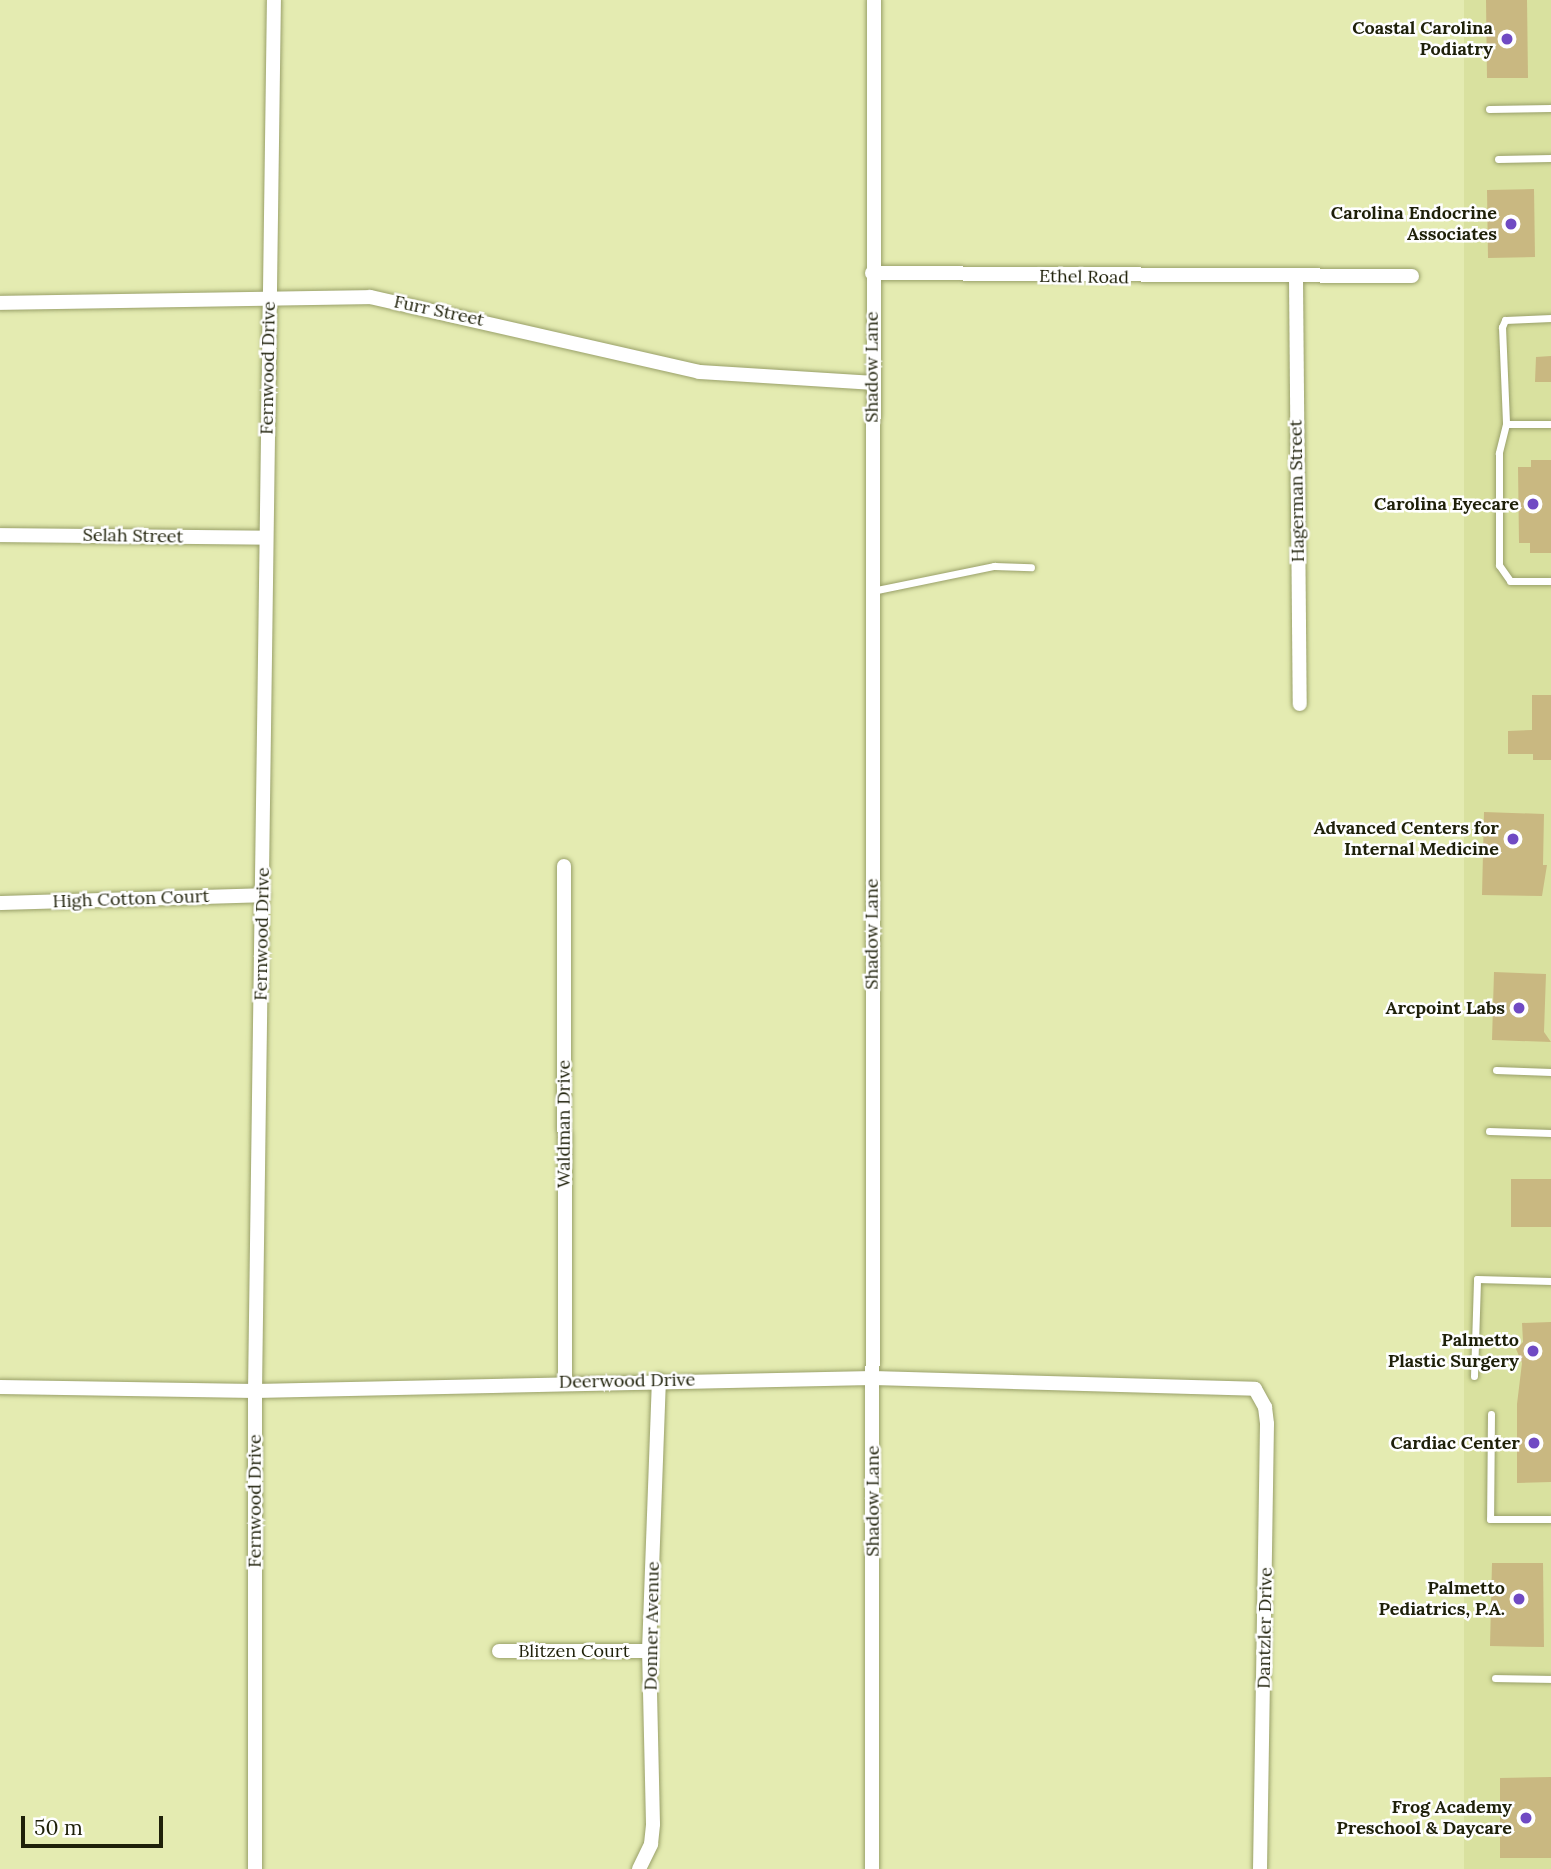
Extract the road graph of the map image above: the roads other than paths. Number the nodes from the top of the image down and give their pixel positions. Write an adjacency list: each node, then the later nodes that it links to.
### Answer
1 (274, 0): 10 (street, Fernwood Drive)
2 (874, 0): 7 (street, Shadow Lane)
3 (1551, 108): 4 (lane)
4 (1489, 109)
5 (1551, 158): 6 (lane)
6 (1498, 159)
7 (872, 273): 9 (street, Ethel Road); 13 (street, Shadow Lane)
8 (1412, 276): 9 (street, Ethel Road)
9 (1296, 279): 21 (street, Hagerman Street)
10 (269, 301): 11 (street, Furr Street); 13 (street, Furr Street); 17 (street, Fernwood Drive)
11 (0, 303)
12 (1551, 318): 14 (lane)
13 (872, 383): 20 (street, Shadow Lane)
14 (1506, 424): 15 (lane); 19 (lane)
15 (1551, 424)
16 (0, 535): 17 (street, Selah Street)
17 (265, 538): 23 (street, Fernwood Drive)
18 (1031, 566): 20 (lane)
19 (1551, 581)
20 (871, 592): 31 (street, Shadow Lane)
21 (1300, 704)
22 (564, 866): 33 (street, Waldman Drive)
23 (262, 895): 24 (street, High Cotton Court); 36 (street, Fernwood Drive)
24 (0, 903)
25 (1496, 1070): 26 (lane)
26 (1551, 1072)
27 (1489, 1131): 28 (lane)
28 (1551, 1133)
29 (1551, 1281): 30 (lane)
30 (1474, 1376)
31 (873, 1378): 32 (street, Deerwood Drive); 35 (street, Deerwood Drive); 45 (street, Shadow Lane)
32 (659, 1380): 33 (street, Deerwood Drive); 40 (street, Donner Avenue)
33 (565, 1382): 36 (street, Deerwood Drive)
34 (0, 1387): 36 (street, Deerwood Drive)
35 (1255, 1389): 46 (street, Dantzler Drive)
36 (255, 1391): 43 (street, Fernwood Drive)
37 (1491, 1413): 38 (lane)
38 (1551, 1519)
39 (499, 1651): 40 (street, Blitzen Court)
40 (649, 1651): 44 (street, Donner Avenue)
41 (1496, 1678): 42 (lane)
42 (1551, 1679)
43 (255, 1869)
44 (639, 1869)
45 (872, 1869)
46 (1260, 1869)

